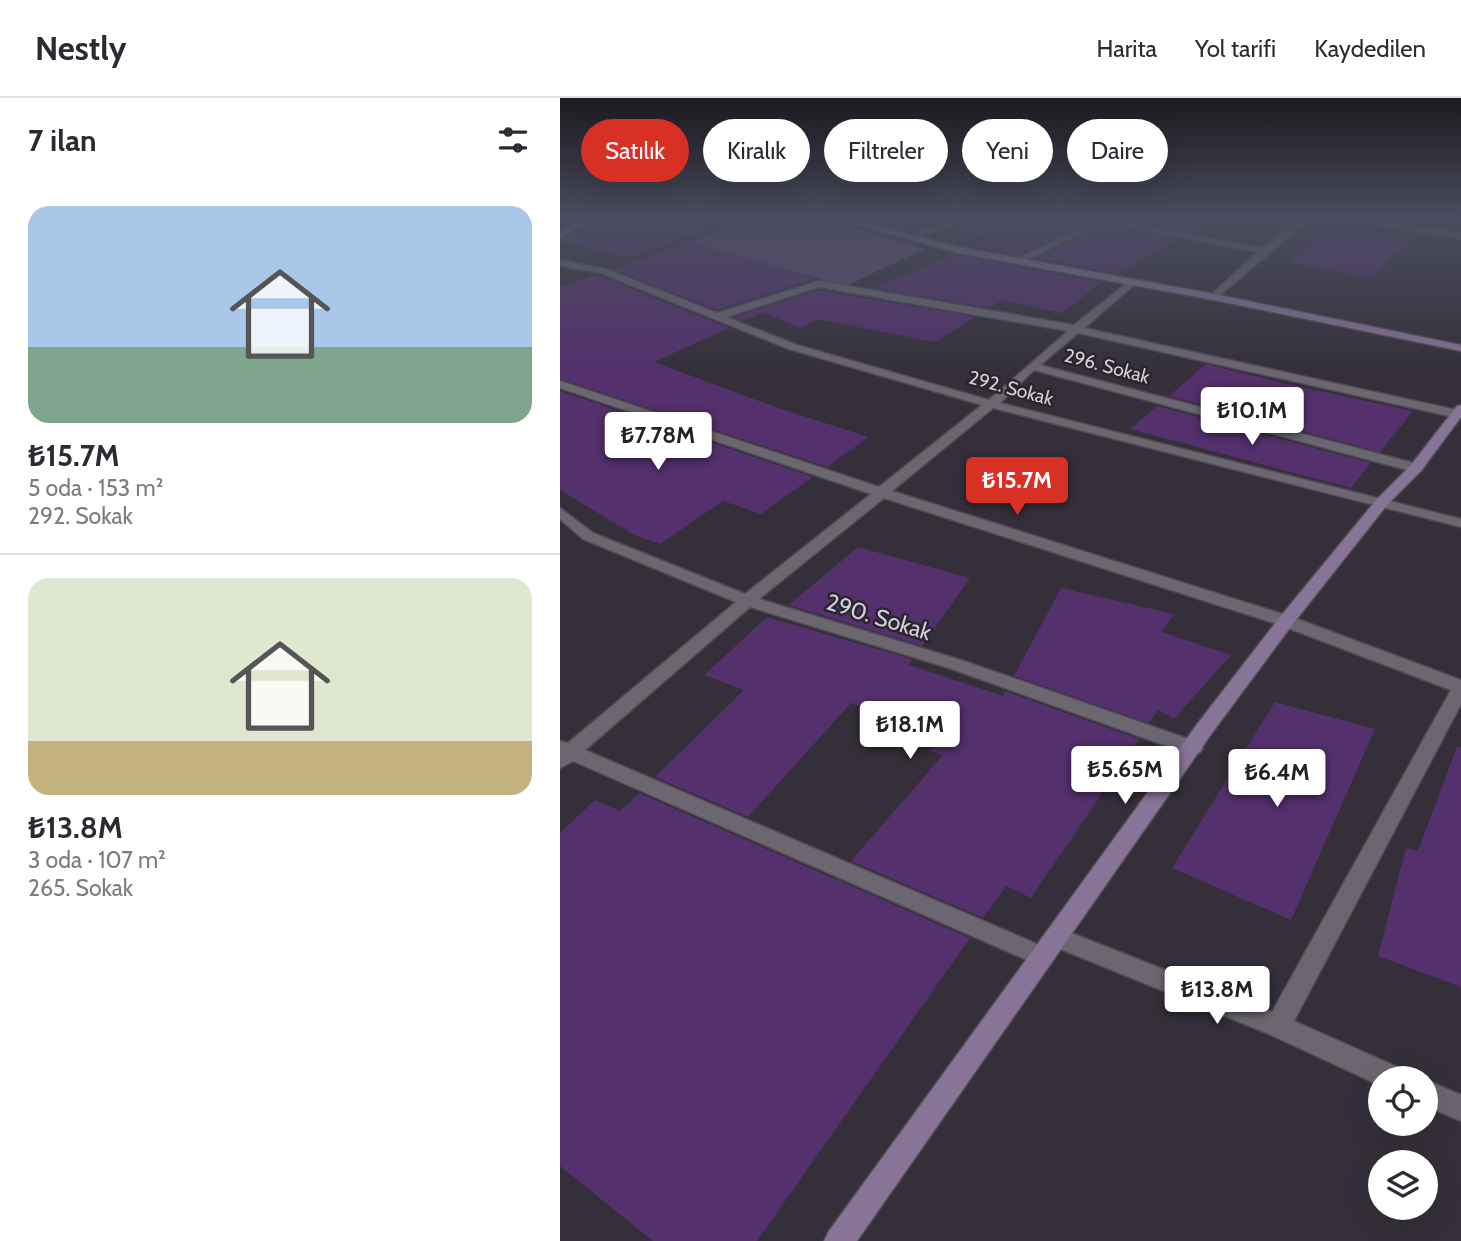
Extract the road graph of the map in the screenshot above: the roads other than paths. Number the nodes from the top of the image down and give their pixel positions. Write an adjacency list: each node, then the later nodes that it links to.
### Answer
1 (599, 270): 6 (street, 292. Sokak)
2 (1068, 270): 4 (street)
3 (1243, 270): 5 (street)
4 (1132, 282): 5 (street); 7 (street)
5 (1214, 297): 8 (street)
6 (715, 317): 7 (street, 296. Sokak); 11 (street, 292. Sokak)
7 (1076, 329): 9 (street); 12 (street, 296. Sokak)
8 (1461, 348)
9 (1032, 366): 11 (street); 13 (street, 296. Sokak)
10 (560, 384): 14 (street)
11 (991, 404): 14 (street); 15 (street, 292. Sokak)
12 (1459, 411): 13 (street)
13 (1416, 468): 15 (street)
14 (883, 493): 18 (street); 19 (street)
15 (1382, 502): 17 (street, 292. Sokak); 19 (street)
16 (560, 512): 18 (street, 290. Sokak)
17 (1461, 523)
18 (747, 601): 21 (street, 290. Sokak); 22 (street)
19 (1286, 621): 20 (street); 21 (street)
20 (1461, 687): 24 (street)
21 (1193, 748): 23 (street)
22 (563, 754): 23 (street)
23 (1049, 947): 24 (street); 28 (street)
24 (1278, 1026): 25 (street)
25 (1368, 1067)
26 (1438, 1098): 27 (street)
27 (1461, 1108)
28 (839, 1241)

